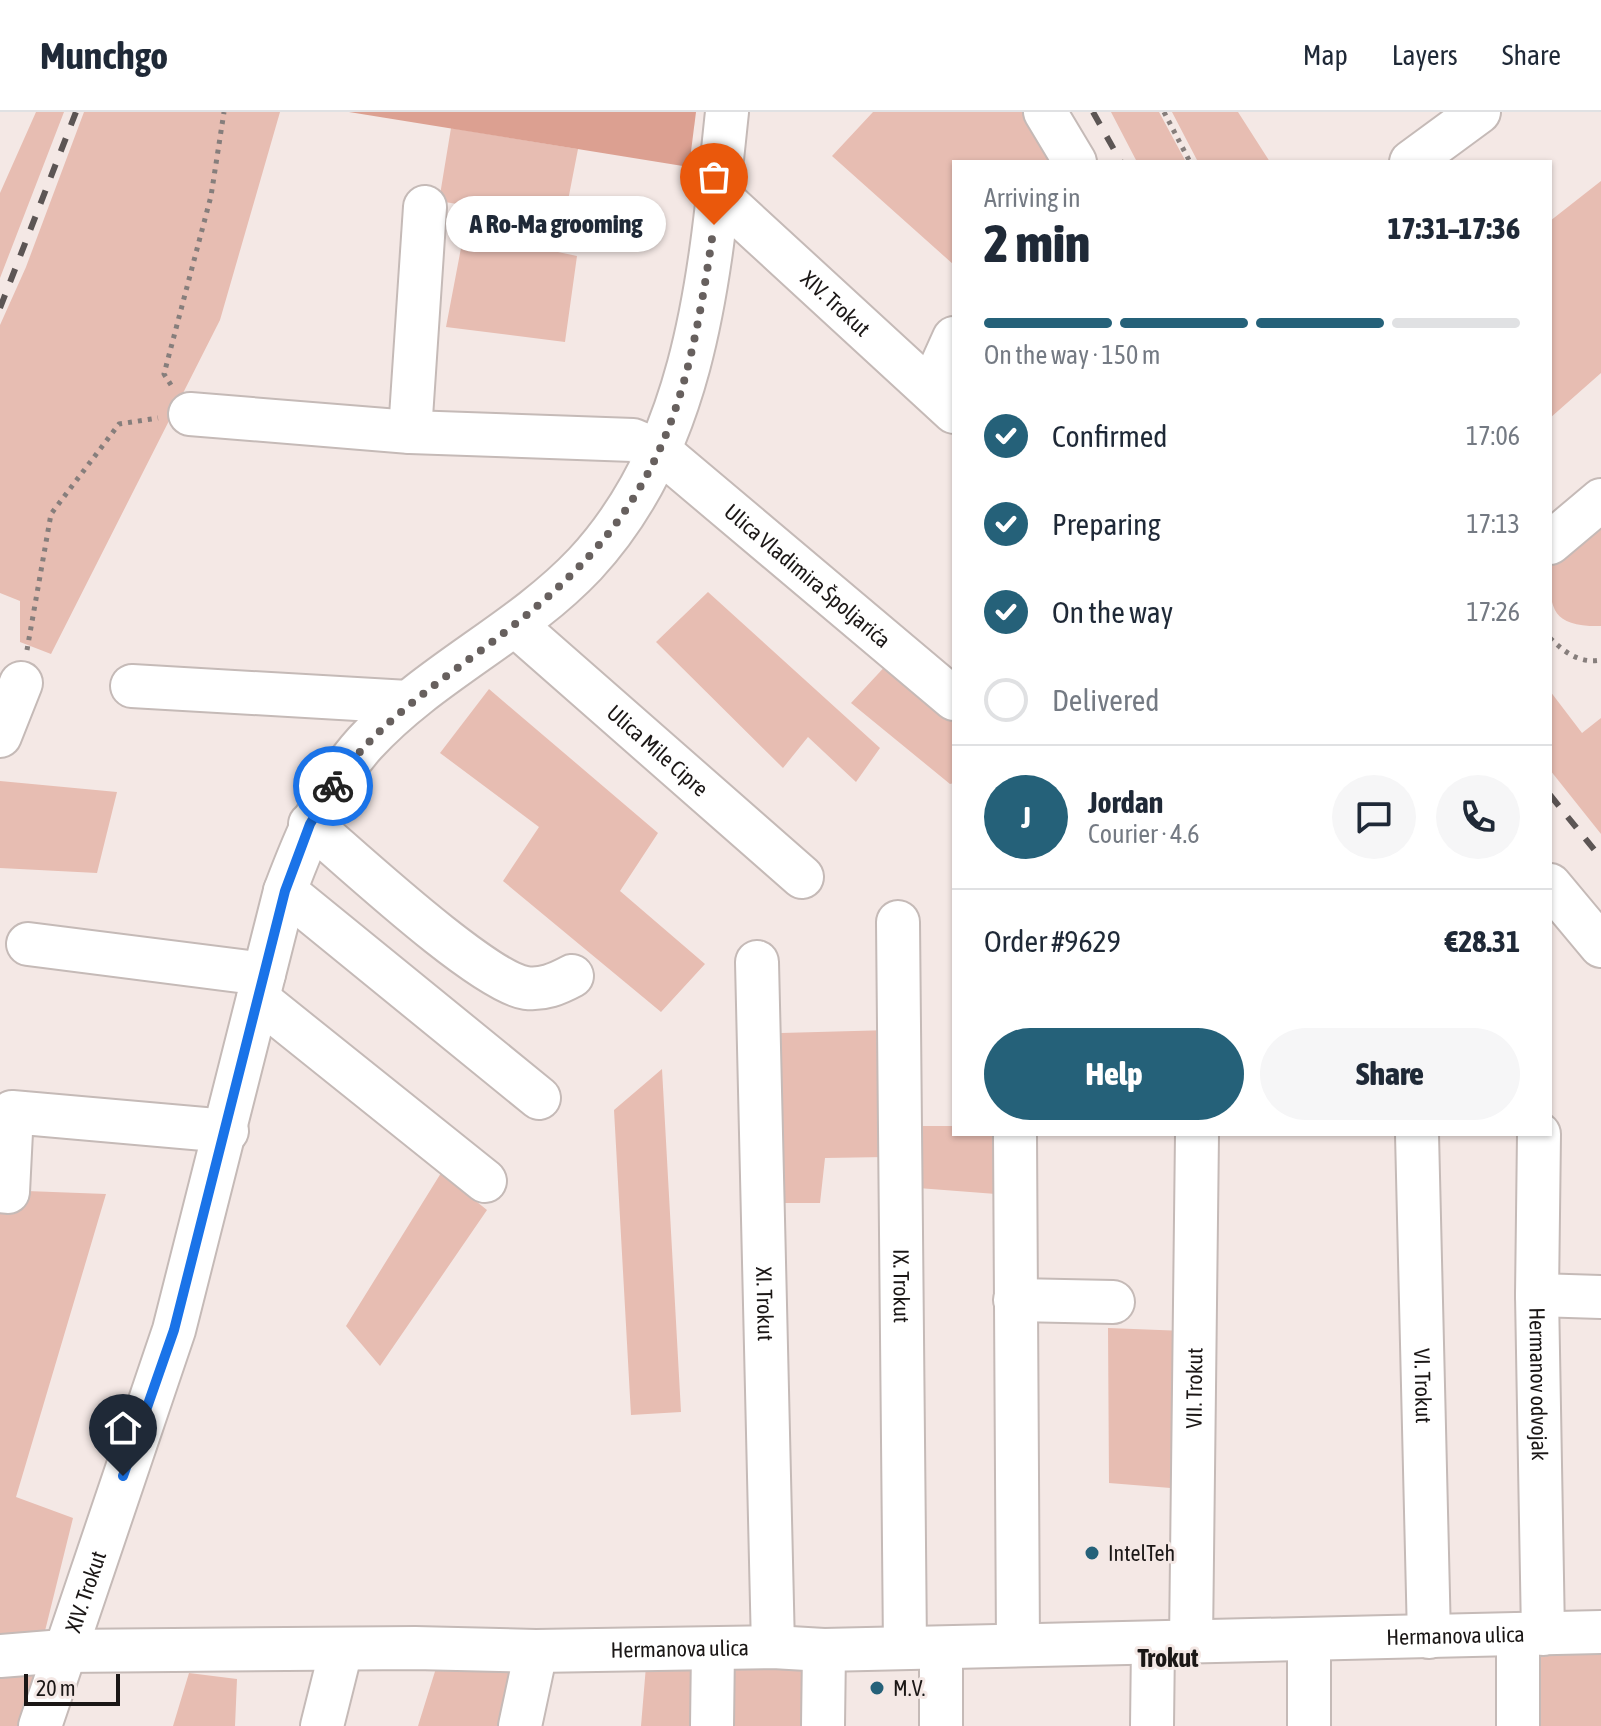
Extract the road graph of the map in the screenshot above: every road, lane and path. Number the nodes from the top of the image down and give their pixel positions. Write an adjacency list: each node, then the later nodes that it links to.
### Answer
1 (224, 112): 13 (path)
2 (727, 112): 9 (street, XIV. Trokut)
3 (1045, 112): 6 (street)
4 (1164, 112): 7 (path)
5 (1479, 112): 8 (street)
6 (1074, 160)
7 (1189, 160)
8 (1414, 160)
9 (718, 195): 12 (street, XIV. Trokut); 15 (street, XIV. Trokut)
10 (425, 207): 14 (street)
11 (952, 349): 12 (street)
12 (943, 400)
13 (190, 414): 14 (street); 21 (path)
14 (410, 432): 15 (street)
15 (661, 452): 18 (street, XIV. Trokut); 23 (street, Ulica Vladimira Špoljarića)
16 (1601, 500): 17 (street)
17 (1552, 541)
18 (515, 625): 24 (street, XIV. Trokut); 27 (street, Ulica Mile Cipre)
19 (1552, 640): 20 (path)
20 (1601, 660)
21 (21, 683): 25 (street)
22 (132, 686): 24 (street)
23 (952, 697)
24 (408, 702): 26 (street, XIV. Trokut)
25 (0, 736)
26 (310, 824): 29 (street, XIV. Trokut); 34 (street)
27 (802, 877)
28 (1552, 887): 32 (street)
29 (285, 891): 35 (street, XIV. Trokut); 36 (street)
30 (898, 922): 55 (street, IX. Trokut)
31 (28, 944): 35 (street)
32 (1601, 946)
33 (757, 962): 54 (street, XI. Trokut)
34 (572, 976)
35 (261, 986): 37 (street, XIV. Trokut); 42 (street)
36 (539, 1098)
37 (227, 1131): 43 (street); 59 (street, XIV. Trokut)
38 (1015, 1136): 46 (street)
39 (1197, 1136): 52 (street, VII. Trokut)
40 (1417, 1136): 50 (street, VI. Trokut)
41 (1539, 1136): 44 (street, Hermanov odvojak)
42 (485, 1181)
43 (0, 1191)
44 (1537, 1295): 45 (street); 49 (street, Hermanov odvojak)
45 (1601, 1297)
46 (1015, 1300): 47 (street); 53 (street)
47 (1113, 1302)
48 (1601, 1632): 49 (street, Hermanova ulica)
49 (1531, 1634): 50 (street, Hermanova ulica); 70 (street, Hermanov odvojak)
50 (1429, 1637): 51 (street, Hermanova ulica)
51 (1309, 1639): 52 (street, Hermanova ulica); 69 (street)
52 (1172, 1643): 53 (street, Hermanova ulica); 68 (street)
53 (1018, 1645): 55 (street, Hermanova ulica)
54 (773, 1647): 56 (street, Hermanova ulica); 58 (street, Hermanova ulica)
55 (923, 1648): 58 (street, Hermanova ulica); 67 (street, IX. Trokut)
56 (713, 1649): 60 (street, Hermanova ulica); 65 (street)
57 (341, 1650): 59 (street, Hermanova ulica); 60 (street, Hermanova ulica); 63 (street)
58 (824, 1650): 66 (street)
59 (63, 1651): 61 (street, Hermanova ulica); 62 (street, XIV. Trokut)
60 (536, 1651): 64 (street)
61 (0, 1656)
62 (40, 1726)
63 (322, 1726)
64 (520, 1726)
65 (712, 1726)
66 (823, 1726)
67 (941, 1726)
68 (1152, 1726)
69 (1309, 1726)
70 (1518, 1726)

